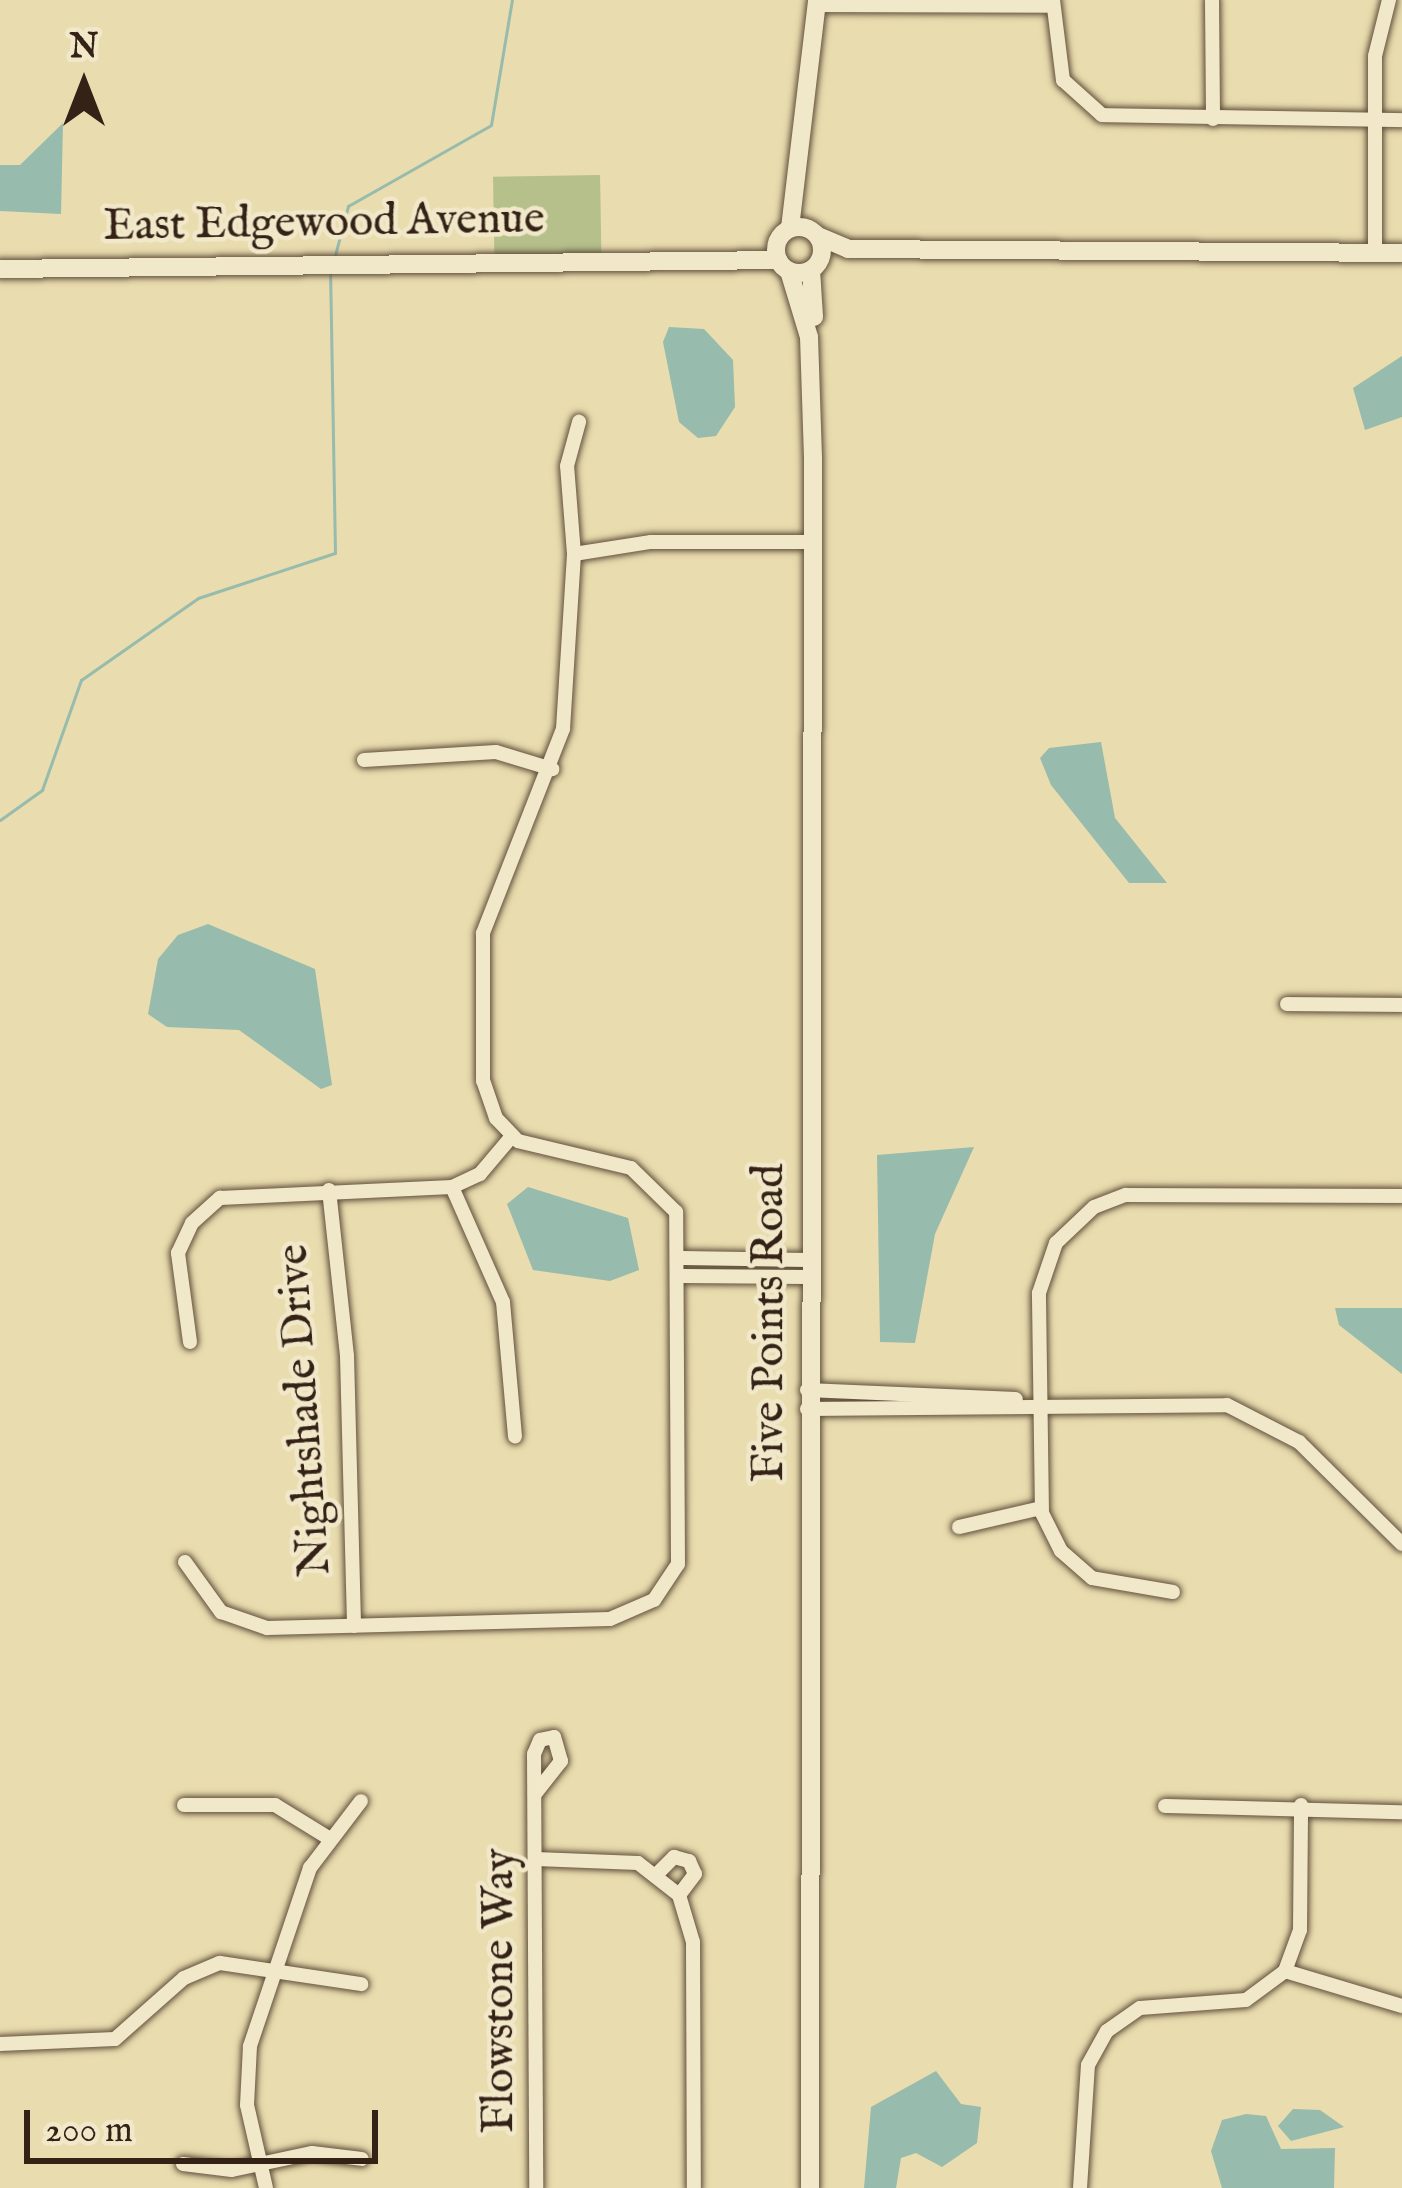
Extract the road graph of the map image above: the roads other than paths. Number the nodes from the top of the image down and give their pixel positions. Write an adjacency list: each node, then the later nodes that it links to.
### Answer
1 (1212, 0): 5 (street)
2 (1389, 0): 6 (street)
3 (817, 2): 4 (street); 8 (street); 9 (street)
4 (1053, 3): 5 (street)
5 (1213, 119): 6 (street)
6 (1375, 120): 7 (street); 11 (street)
7 (1402, 120)
8 (785, 233): 9 (street, East Edgewood Avenue); 13 (street, East Edgewood Avenue); 14 (street)
9 (815, 234): 10 (street); 15 (street)
10 (949, 251): 11 (street); 15 (street)
11 (1375, 253): 12 (street)
12 (1402, 253)
13 (650, 255): 14 (street, East Edgewood Avenue); 16 (street, East Edgewood Avenue)
14 (783, 265): 15 (street, East Edgewood Avenue); 18 (street)
15 (814, 267): 18 (street)
16 (0, 268)
17 (579, 422): 20 (street)
18 (813, 458): 19 (street, Five Points Road)
19 (813, 542): 20 (street); 30 (street, Five Points Road)
20 (574, 554): 22 (street)
21 (364, 760): 22 (street)
22 (552, 769): 25 (street)
23 (1287, 1004): 24 (street)
24 (1402, 1005)
25 (512, 1136): 26 (street); 29 (street)
26 (452, 1187): 27 (street); 35 (street)
27 (329, 1190): 32 (street); 41 (street, Nightshade Drive)
28 (1402, 1196): 34 (street)
29 (683, 1258): 30 (street); 31 (street)
30 (807, 1269): 31 (street); 33 (street, Five Points Road)
31 (683, 1276): 41 (street)
32 (190, 1342)
33 (807, 1400): 34 (street); 63 (street, Five Points Road)
34 (1039, 1402): 36 (street); 38 (street)
35 (515, 1436)
36 (1041, 1508): 37 (street); 40 (street)
37 (959, 1527)
38 (1402, 1544)
39 (185, 1562): 41 (street)
40 (1173, 1592)
41 (354, 1626)
42 (535, 1794): 49 (street, Flowstone Way)
43 (361, 1801): 48 (street)
44 (184, 1805): 48 (street)
45 (1301, 1805): 46 (street); 47 (street); 52 (street)
46 (1165, 1806)
47 (1402, 1812)
48 (328, 1837): 53 (street)
49 (536, 1859): 50 (street); 61 (street, Flowstone Way)
50 (658, 1873): 51 (street); 51 (street)
51 (679, 1895): 62 (street)
52 (1285, 1971): 55 (street); 64 (street)
53 (274, 1972): 54 (street); 56 (street); 59 (street)
54 (362, 1984)
55 (1402, 2006)
56 (0, 2044)
57 (362, 2159): 59 (street)
58 (183, 2164): 59 (street)
59 (260, 2164): 60 (street)
60 (266, 2188)
61 (536, 2188)
62 (694, 2188)
63 (810, 2188)
64 (1080, 2188)

